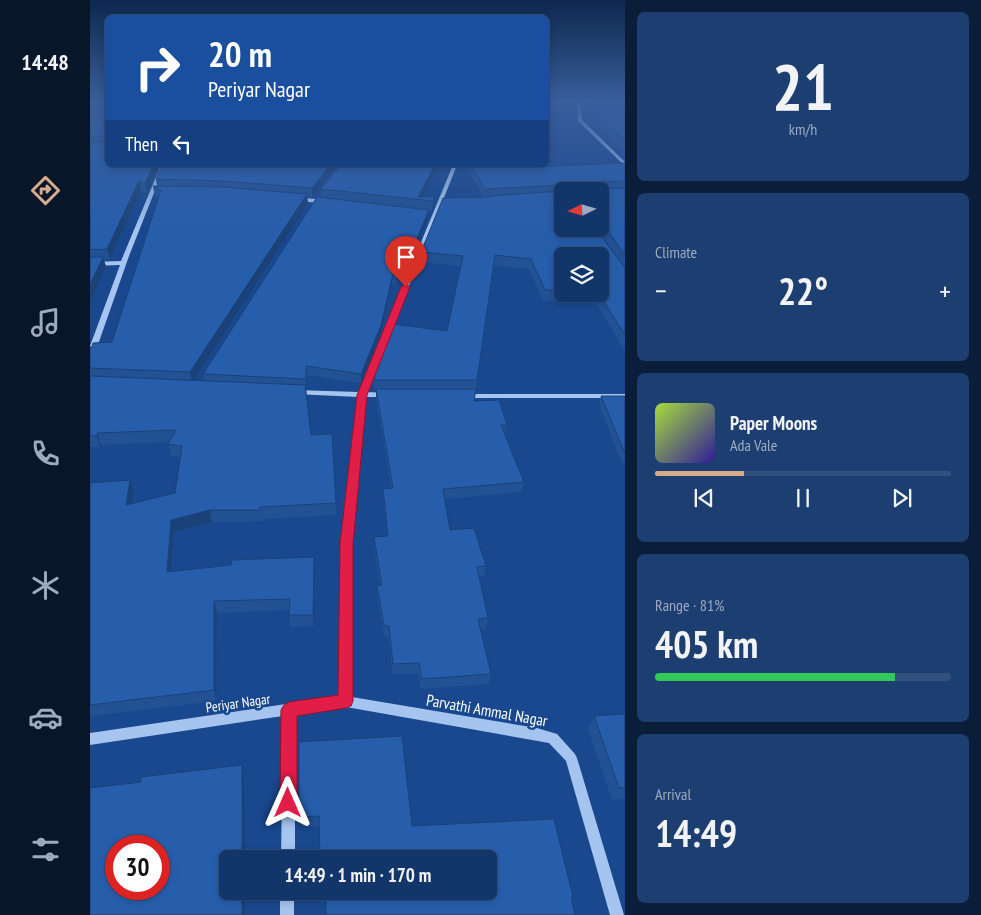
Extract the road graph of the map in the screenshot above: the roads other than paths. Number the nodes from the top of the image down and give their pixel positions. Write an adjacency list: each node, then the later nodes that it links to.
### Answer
1 (605, 145): 2 (street)
2 (625, 166)
3 (162, 167): 5 (street)
4 (454, 167): 16 (street)
5 (154, 192): 6 (street); 12 (street)
6 (163, 192)
7 (321, 193): 9 (street)
8 (287, 198): 9 (street)
9 (316, 200): 10 (street); 11 (street)
10 (334, 203)
11 (310, 209)
12 (124, 263): 13 (street); 14 (street)
13 (90, 264)
14 (90, 356)
15 (284, 391): 16 (street)
16 (362, 395): 17 (street); 20 (street)
17 (392, 395)
18 (451, 396): 19 (street)
19 (625, 396)
20 (346, 701): 21 (street, Periyar Nagar); 26 (street, Parvathi Ammal Nagar)
21 (289, 710): 22 (street, Periyar Nagar); 23 (street)
22 (90, 738)
23 (288, 850)
24 (288, 900): 25 (street)
25 (287, 915)
26 (617, 915)

